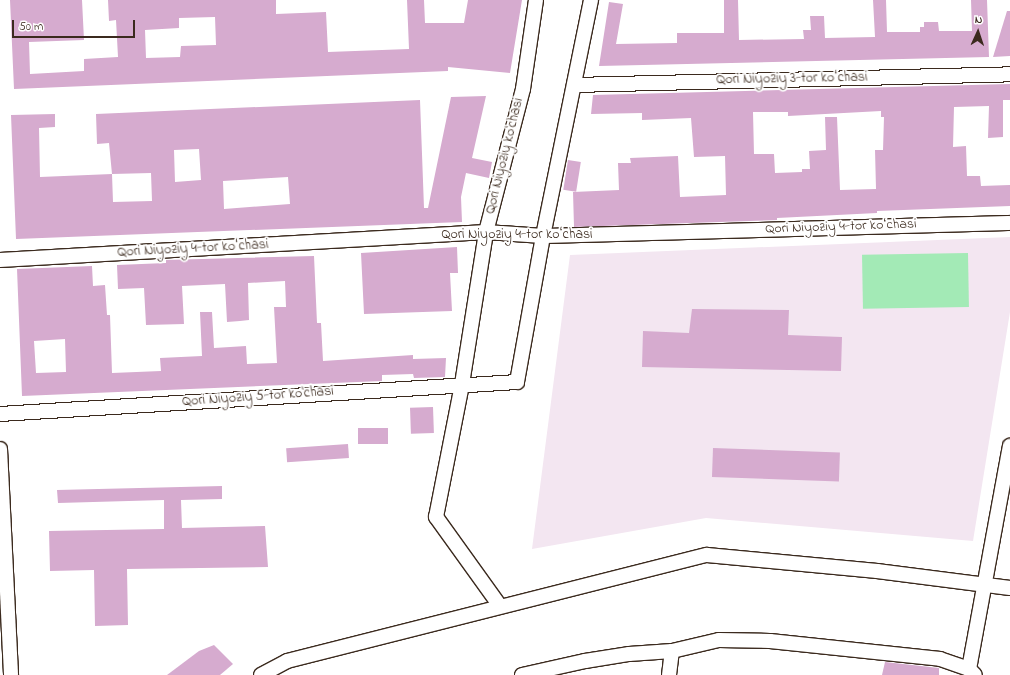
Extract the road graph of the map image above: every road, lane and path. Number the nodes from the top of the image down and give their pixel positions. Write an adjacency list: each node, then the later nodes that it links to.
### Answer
1 (536, 0): 6 (street, Qori Niyoziy ko'chasi)
2 (591, 0): 4 (street)
3 (1010, 74): 4 (street, Qori Niyoziy 3-tor koʻchasi)
4 (574, 85): 7 (street)
5 (1010, 223): 7 (street, Qori Niyoziy 4-tor koʻchasi)
6 (486, 232): 7 (street, Qori Niyoziy 4-tor koʻchasi); 8 (street, Qori Niyoziy 4-tor koʻchasi); 9 (street, Qori Niyoziy ko'chasi)
7 (543, 236): 9 (street, Qori Niyoziy 5-tor ko'chasi)
8 (0, 260)
9 (462, 384): 10 (street, Qori Niyoziy 5-tor ko'chasi); 15 (street, Qori Niyoziy ko'chasi)
10 (0, 414)
11 (1010, 446): 13 (street)
12 (0, 449): 18 (street)
13 (983, 588): 14 (street); 15 (street); 17 (street)
14 (1010, 588)
15 (500, 606): 19 (street)
16 (672, 651): 17 (street); 20 (street); 21 (street)
17 (972, 672)
18 (11, 675)
19 (261, 675)
20 (522, 675)
21 (669, 675)

